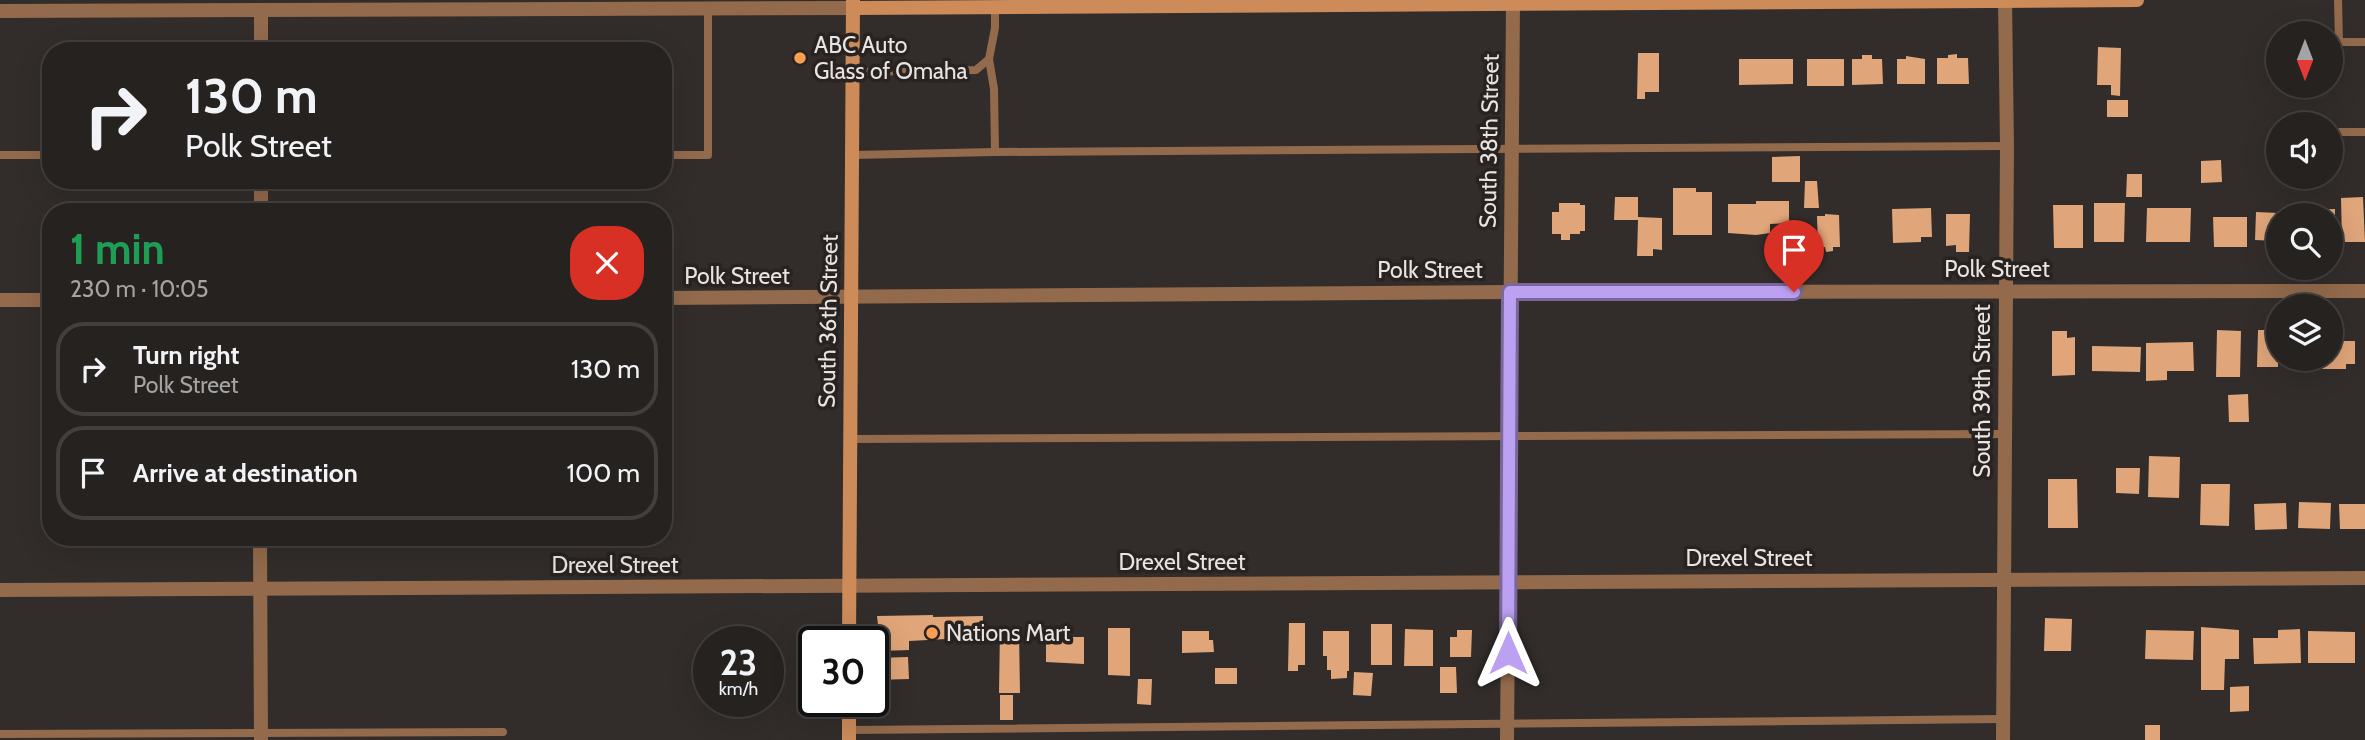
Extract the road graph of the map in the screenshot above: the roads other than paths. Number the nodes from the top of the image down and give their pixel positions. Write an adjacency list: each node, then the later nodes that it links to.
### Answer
1 (2005, 0): 2 (main road); 8 (main road); 21 (street, South 39th Street)
2 (2109, 0): 3 (main road)
3 (2137, 0)
4 (2338, 0): 16 (lane)
5 (1415, 2): 6 (main road); 8 (main road)
6 (1202, 3): 11 (main road)
7 (853, 4): 11 (main road); 12 (street); 18 (main road, South 36th Street)
8 (1513, 4): 22 (street, South 38th Street)
9 (169, 5): 13 (street); 14 (street)
10 (443, 5): 12 (street); 13 (street)
11 (995, 7): 17 (lane)
12 (708, 8): 26 (lane)
13 (261, 10): 15 (street)
14 (0, 11)
15 (261, 42)
16 (2365, 42)
17 (989, 59): 18 (lane); 23 (lane)
18 (853, 72): 27 (main road, South 36th Street)
19 (2343, 132): 20 (lane)
20 (2365, 132)
21 (2007, 146): 22 (lane); 28 (street, South 39th Street)
22 (1511, 150): 23 (lane); 30 (street, South 38th Street)
23 (995, 152): 27 (lane)
24 (0, 155): 25 (lane)
25 (42, 155)
26 (672, 155)
27 (853, 155): 31 (main road, South 36th Street)
28 (2006, 291): 29 (street, Polk Street); 30 (street, Polk Street); 35 (street, South 39th Street)
29 (2365, 291)
30 (1510, 292): 31 (street, Polk Street); 36 (street, South 38th Street)
31 (852, 298): 32 (street, Polk Street); 37 (main road, South 36th Street)
32 (672, 299)
33 (0, 300): 34 (street)
34 (42, 300)
35 (2005, 434): 36 (lane); 40 (street, South 39th Street)
36 (1509, 435): 37 (lane); 41 (street, South 38th Street)
37 (850, 439): 42 (main road, South 36th Street)
38 (260, 546): 43 (street)
39 (2365, 578): 40 (street, Drexel Street)
40 (2004, 579): 41 (street, Drexel Street); 47 (street, South 39th Street)
41 (1508, 582): 42 (street, Drexel Street); 48 (street, South 38th Street)
42 (849, 586): 43 (street, Drexel Street); 45 (main road, South 36th Street)
43 (261, 589): 44 (street, Drexel Street); 52 (street)
44 (0, 590)
45 (849, 626)
46 (849, 717): 51 (main road)
47 (2003, 719): 48 (lane); 54 (street, South 39th Street)
48 (1507, 724): 51 (lane); 53 (street, South 38th Street)
49 (503, 732): 52 (lane)
50 (0, 734): 52 (lane)
51 (849, 735)
52 (261, 736)
53 (1507, 740)
54 (2003, 740)

